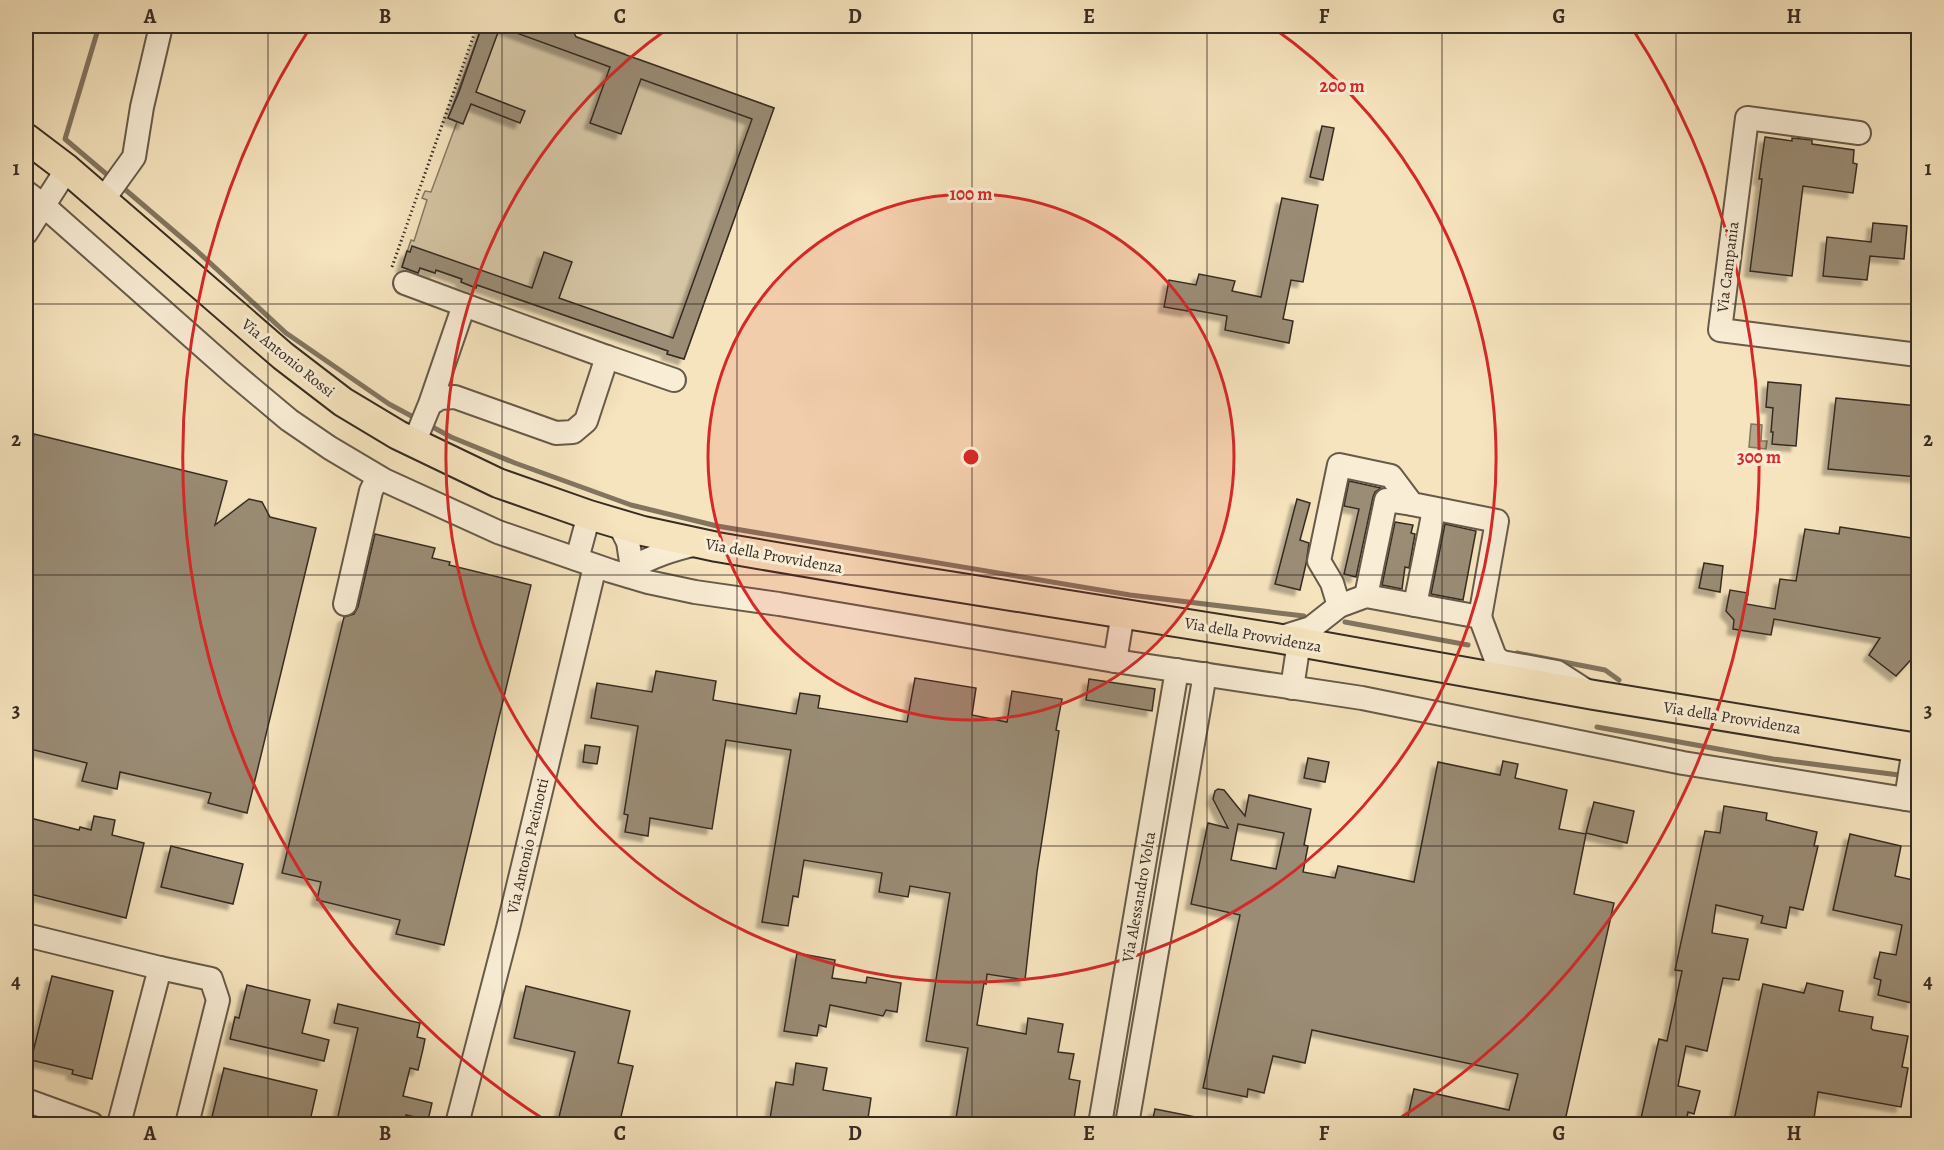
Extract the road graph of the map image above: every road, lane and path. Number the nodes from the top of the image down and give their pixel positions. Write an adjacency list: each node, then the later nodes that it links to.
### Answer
1 (161, 26): 6 (street)
2 (477, 26): 9 (path)
3 (1859, 133): 11 (street, Via Campania)
4 (26, 138): 5 (main road, Via Antonio Rossi)
5 (67, 169): 6 (main road, Via Antonio Rossi); 7 (street)
6 (112, 188): 14 (main road, Via Antonio Rossi)
7 (34, 199): 8 (street); 15 (street)
8 (26, 233)
9 (405, 283): 10 (street)
10 (464, 305): 12 (street); 14 (street)
11 (1918, 356)
12 (607, 357): 13 (street); 14 (street)
13 (674, 380)
14 (423, 421): 17 (main road, Via Antonio Rossi)
15 (378, 477): 20 (street); 23 (street)
16 (1423, 507): 22 (street); 24 (street); 25 (street); 27 (street)
17 (589, 515): 18 (main road, Via della Provvidenza); 20 (street, Via Antonio Pacinotti)
18 (619, 524): 19 (main road, Via della Provvidenza); 21 (street)
19 (699, 543): 21 (street); 26 (main road, Via della Provvidenza)
20 (586, 562): 21 (street); 46 (street, Via Antonio Pacinotti)
21 (630, 572): 29 (street)
22 (1366, 596): 24 (street); 25 (street)
23 (345, 603)
24 (1415, 605): 27 (street)
25 (1339, 606): 28 (street)
26 (1123, 614): 28 (main road, Via della Provvidenza); 29 (street)
27 (1480, 617): 33 (street)
28 (1287, 640): 32 (street); 33 (main road, Via della Provvidenza)
29 (1114, 661): 30 (street)
30 (1177, 670): 31 (street); 38 (street, Via Alessandro Volta)
31 (1205, 674): 32 (street); 39 (street, Via Alessandro Volta)
32 (1292, 688): 35 (street)
33 (1594, 695): 34 (main road, Via della Provvidenza)
34 (1916, 748): 35 (street)
35 (1912, 800)
36 (26, 934): 37 (street)
37 (160, 968): 44 (street); 45 (street)
38 (1117, 1028): 39 (street); 40 (street, Via Alessandro Volta)
39 (1143, 1032): 41 (street, Via Alessandro Volta)
40 (1108, 1080): 41 (street); 47 (street, Via Alessandro Volta)
41 (1134, 1085): 48 (street, Via Alessandro Volta)
42 (26, 1100): 43 (street)
43 (92, 1125)
44 (119, 1125)
45 (187, 1125)
46 (457, 1125)
47 (1101, 1125)
48 (1127, 1125)

